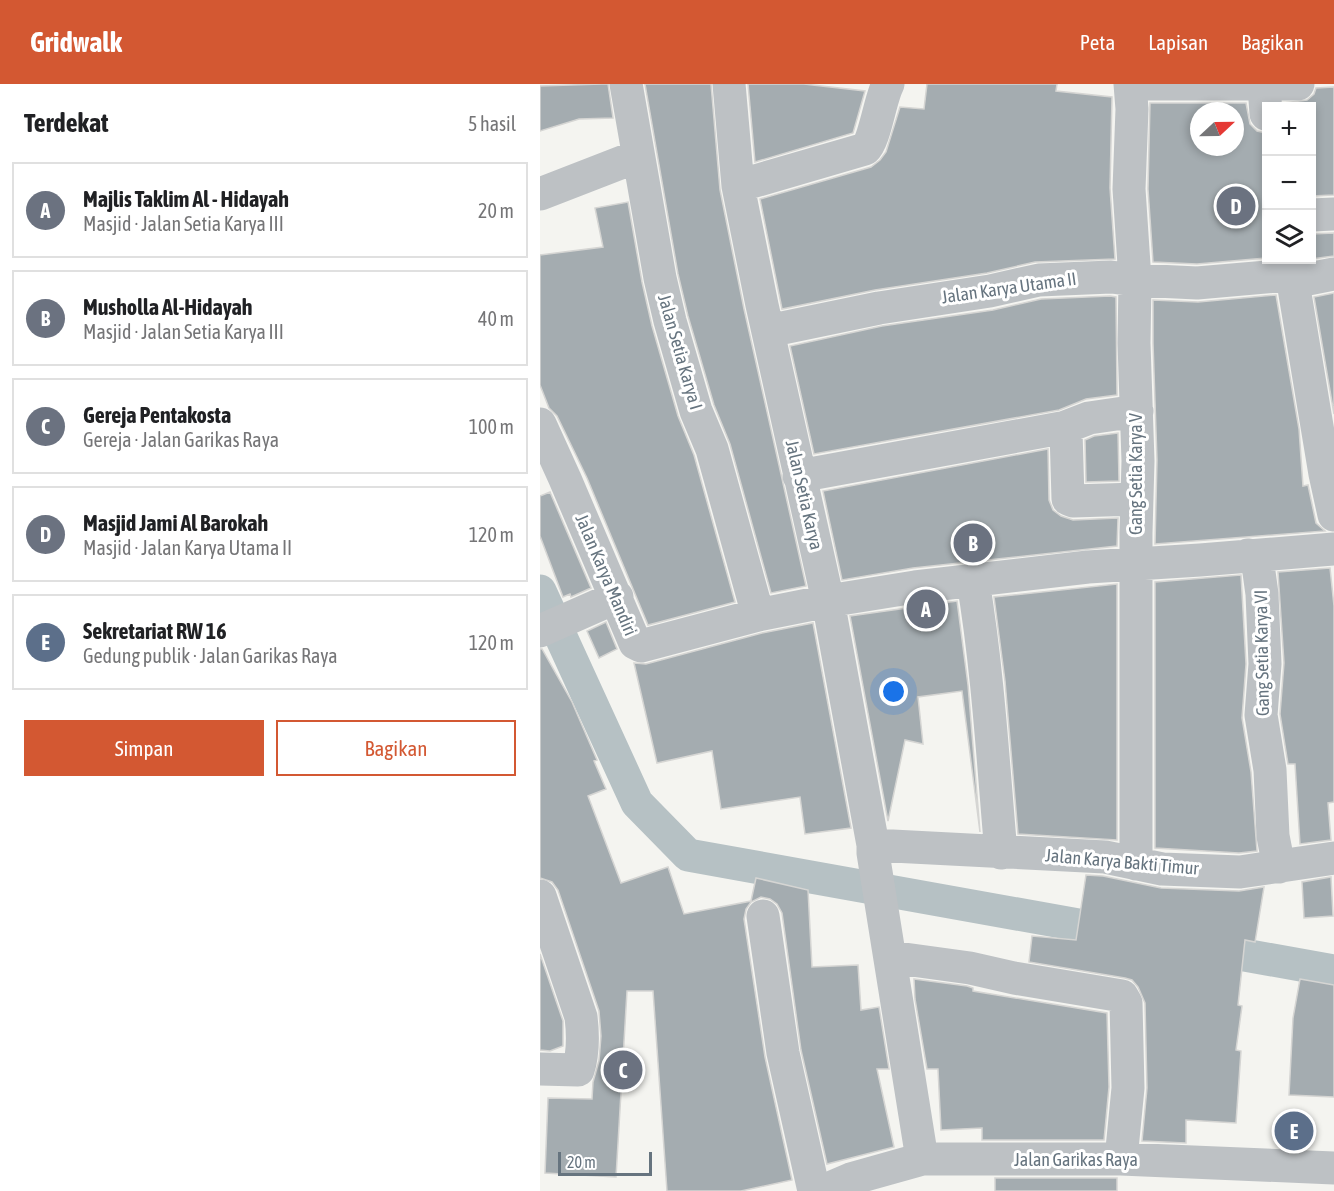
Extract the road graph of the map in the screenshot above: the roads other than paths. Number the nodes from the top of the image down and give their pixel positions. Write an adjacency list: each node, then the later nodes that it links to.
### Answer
1 (626, 84): 9 (street, Jalan Setia Karya I)
2 (729, 84): 10 (street, Jalan Setia Karya)
3 (888, 84): 10 (street)
4 (1130, 84): 16 (street, Gang Setia Karya V)
5 (1148, 84): 7 (street)
6 (1298, 84): 7 (street)
7 (1264, 85): 8 (street)
8 (1265, 102)
9 (638, 156): 11 (street); 31 (street, Jalan Setia Karya I)
10 (738, 186): 17 (street, Jalan Setia Karya)
11 (540, 194)
12 (1334, 214): 13 (street)
13 (1316, 215)
14 (1290, 272): 15 (street, Jalan Karya Utama II); 16 (street, Jalan Karya Utama II); 20 (street)
15 (1334, 274)
16 (1135, 280): 17 (street, Jalan Karya Utama II); 18 (street, Gang Setia Karya V)
17 (768, 331): 22 (street, Jalan Setia Karya)
18 (1137, 411): 21 (street); 23 (street, Gang Setia Karya V)
19 (540, 424): 29 (street, Jalan Karya Mandiri)
20 (1326, 427): 24 (street)
21 (1063, 428): 22 (street); 23 (street)
22 (799, 476): 30 (street, Jalan Setia Karya)
23 (1137, 499): 27 (street, Gang Setia Karya V)
24 (1334, 515)
25 (1334, 549): 26 (street)
26 (1248, 555): 27 (street); 37 (street, Gang Setia Karya VI)
27 (1136, 564): 28 (street, Jalan Karya Mandiri); 36 (street, Gang Setia Karya V)
28 (973, 581): 30 (street, Jalan Karya Mandiri); 34 (street)
29 (616, 597): 31 (street, Jalan Karya Mandiri); 32 (street)
30 (828, 601): 31 (street, Jalan Karya Mandiri); 33 (street, Jalan Setia Karya)
31 (758, 615)
32 (544, 626)
33 (873, 849): 34 (street, Jalan Karya Bakti Timur); 40 (street, Jalan Setia Karya)
34 (1001, 853): 36 (street, Jalan Karya Bakti Timur)
35 (1334, 858): 37 (street, Jalan Karya Bakti Timur)
36 (1136, 864): 37 (street, Jalan Karya Bakti Timur)
37 (1279, 867)
38 (540, 896): 41 (street)
39 (763, 916): 46 (street)
40 (890, 957): 42 (street); 43 (street, Jalan Setia Karya)
41 (540, 1069)
42 (1121, 1159): 43 (street, Jalan Garikas Raya); 44 (street, Jalan Garikas Raya)
43 (922, 1160): 45 (street, Jalan Garikas Raya)
44 (1334, 1168)
45 (842, 1187)
46 (814, 1191)

